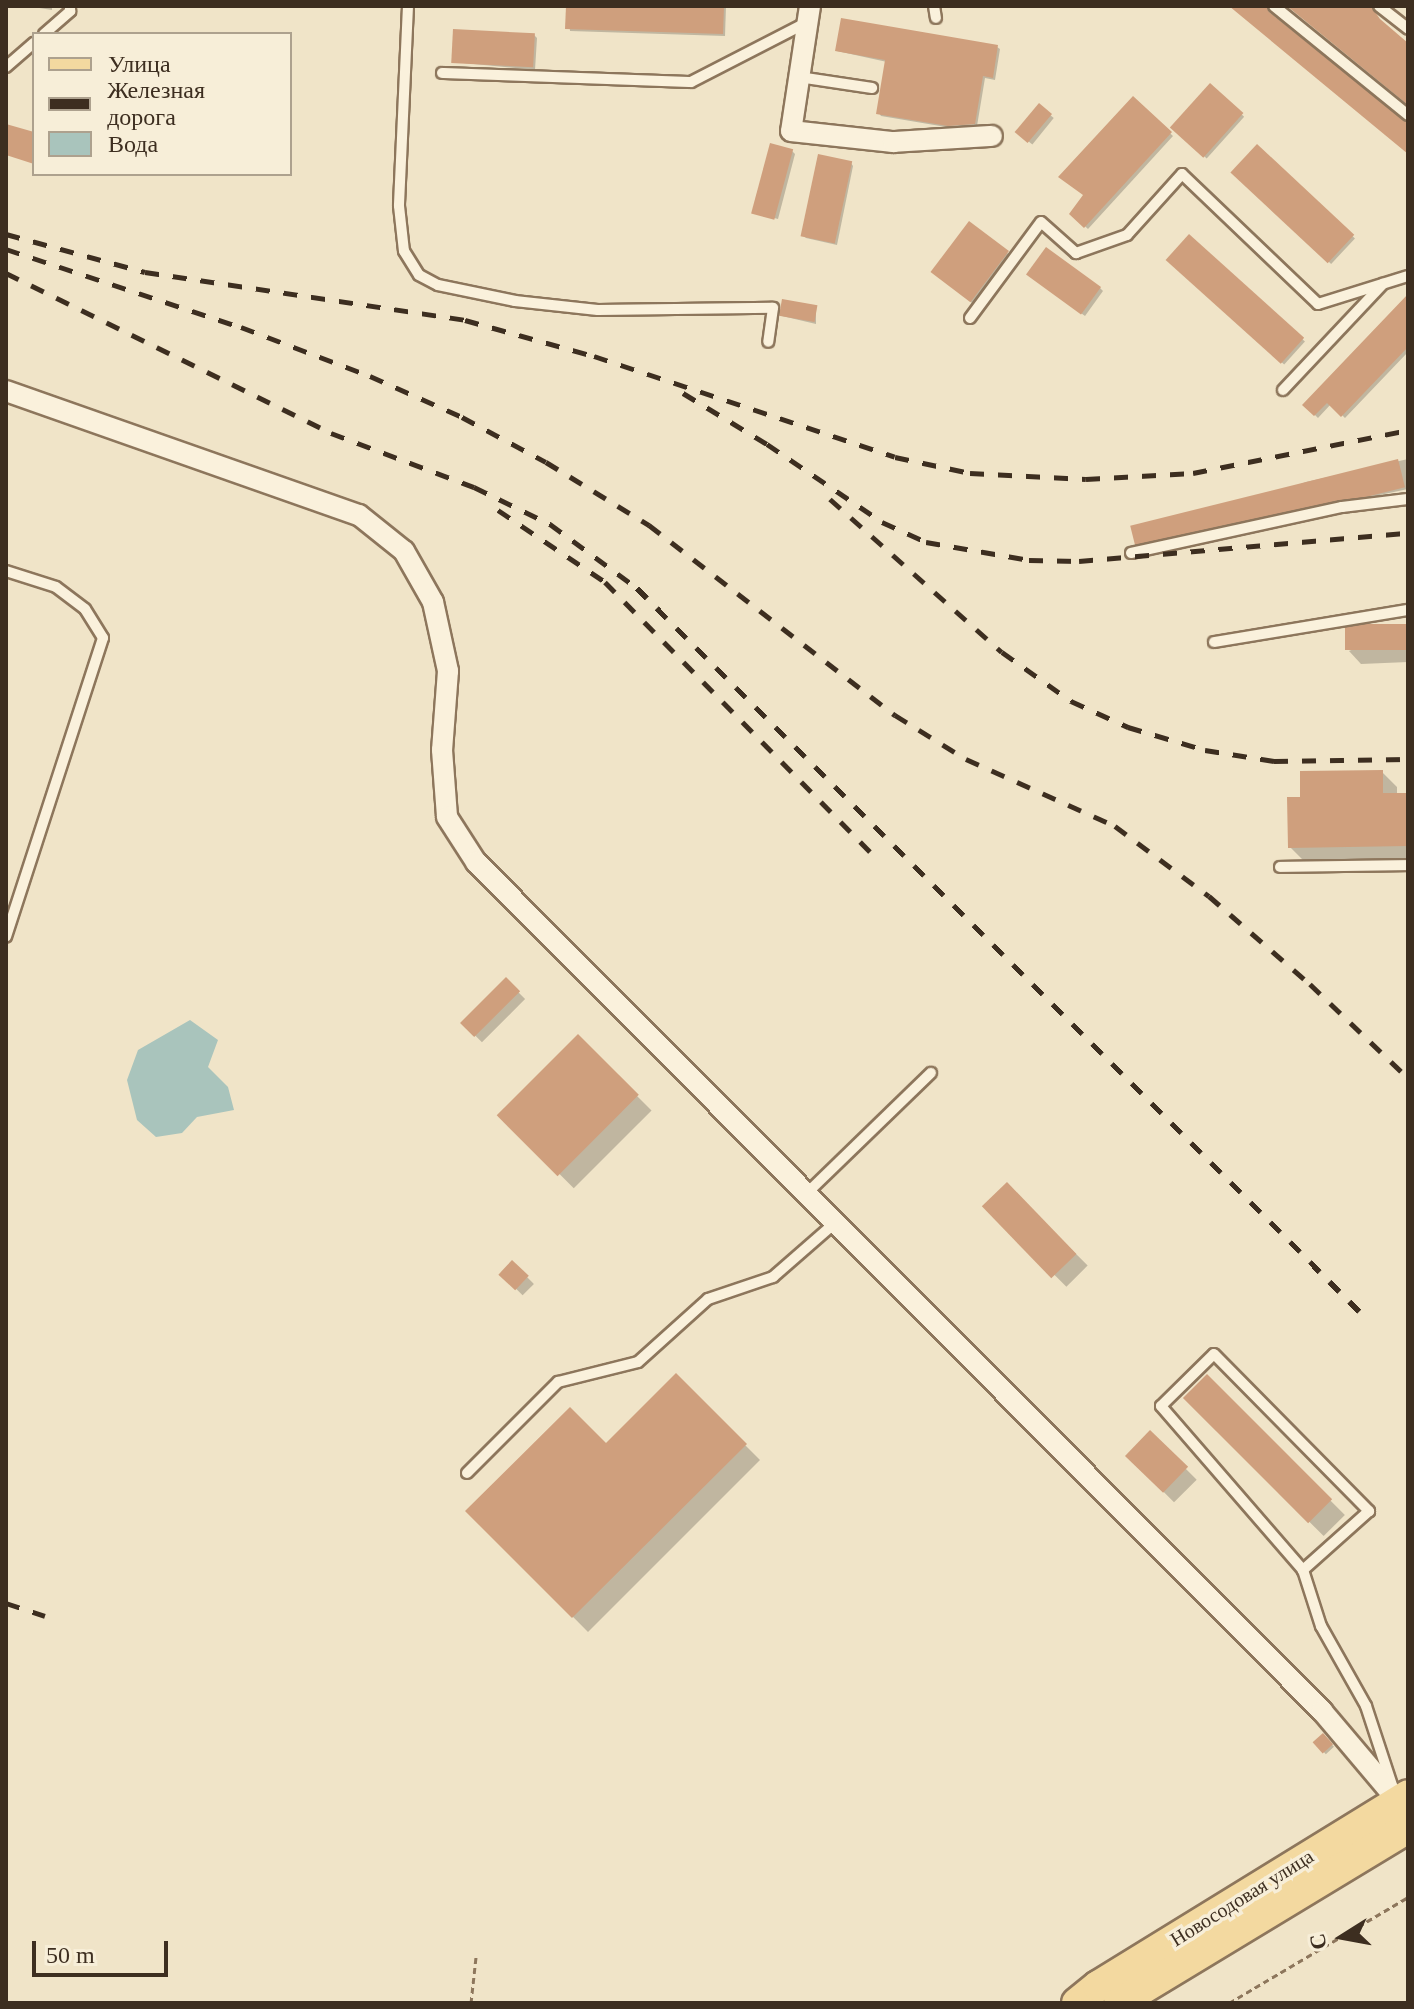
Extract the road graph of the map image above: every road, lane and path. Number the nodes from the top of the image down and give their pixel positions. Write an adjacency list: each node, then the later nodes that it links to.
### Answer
1 (70, 6): 9 (lane)
2 (408, 6): 20 (lane)
3 (934, 6): 7 (lane)
4 (1274, 6): 15 (lane)
5 (1379, 6): 8 (lane)
6 (809, 14): 12 (lane); 13 (street)
7 (936, 18)
8 (1408, 29)
9 (46, 32)
10 (32, 45): 11 (lane)
11 (7, 65)
12 (442, 73)
13 (799, 77): 14 (lane); 16 (street)
14 (872, 88)
15 (1408, 115)
16 (992, 136)
17 (1408, 276): 18 (lane)
18 (1384, 284): 19 (lane); 21 (lane)
19 (970, 318)
20 (768, 342)
21 (1283, 390)
22 (6, 391): 32 (street)
23 (1408, 499): 24 (lane)
24 (1131, 553)
25 (6, 571): 30 (lane)
26 (1408, 610): 27 (lane)
27 (1214, 642)
28 (1408, 865): 29 (lane)
29 (1280, 867)
30 (6, 937)
31 (931, 1073): 32 (lane)
32 (806, 1194): 33 (street)
33 (835, 1223): 34 (lane); 36 (street)
34 (467, 1473)
35 (1303, 1570): 35 (lane); 36 (lane)
36 (1405, 1808): 40 (main road, Новосодовая улица); 41 (main road, Новосодовая улица)
37 (1408, 1897): 42 (path)
38 (476, 1957): 39 (path)
39 (471, 2003)
40 (1077, 2003)
41 (1119, 2003)
42 (1229, 2003)

